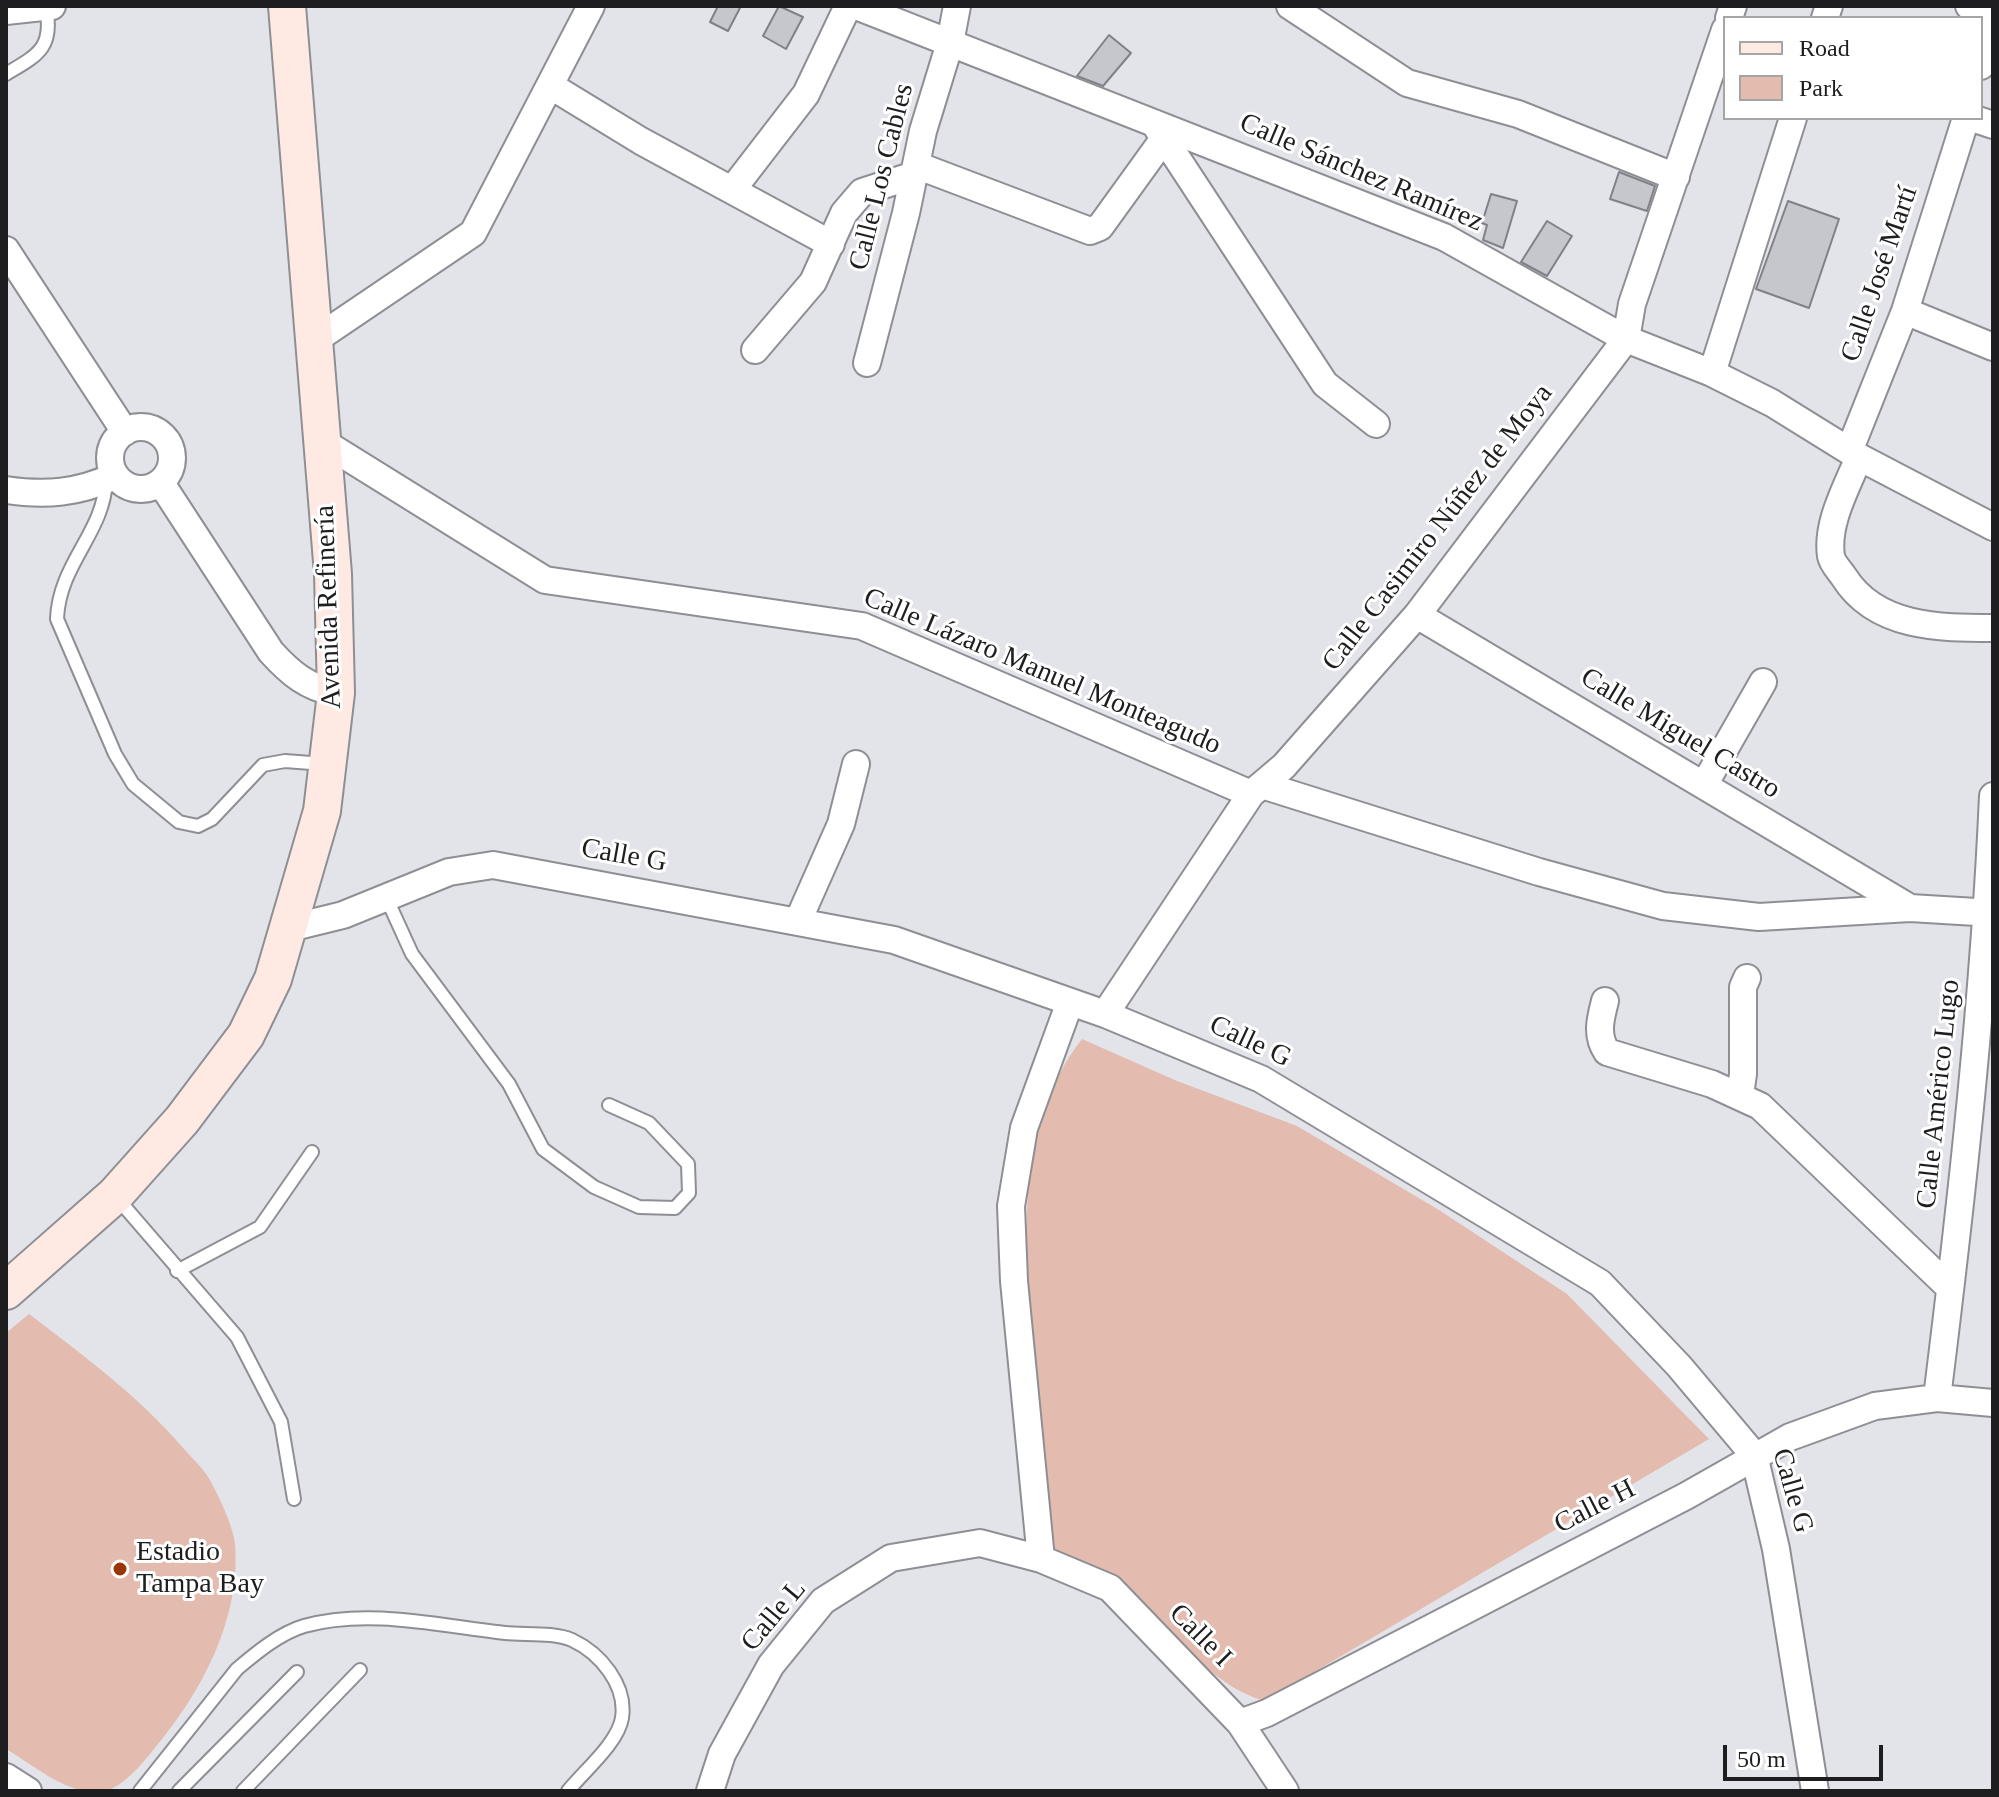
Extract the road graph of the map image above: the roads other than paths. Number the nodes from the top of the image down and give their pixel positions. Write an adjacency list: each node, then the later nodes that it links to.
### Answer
1 (46, 6): 2 (street); 10 (street); 16 (lane)
2 (52, 6)
3 (287, 6): 28 (main road, Avenida Refinería)
4 (591, 6): 17 (street)
5 (848, 6): 23 (street)
6 (856, 6): 14 (street, Calle Sánchez Ramírez)
7 (957, 6): 14 (street, Calle Los Cables)
8 (1969, 6): 11 (street)
9 (1307, 10): 22 (street)
10 (6, 11)
11 (1993, 14)
12 (1993, 24): 15 (street)
13 (1723, 36): 22 (street, Calle Casimiro Núñez de Moya)
14 (950, 43): 20 (street, Calle Sánchez Ramírez); 21 (street, Calle Los Cables)
15 (1983, 59)
16 (6, 74)
17 (551, 86): 23 (street); 28 (street)
18 (1792, 120): 32 (street)
19 (1968, 120): 26 (street, Calle José Martí)
20 (1160, 130): 21 (street); 27 (street, Calle Sánchez Ramírez); 33 (street)
21 (915, 170): 24 (street); 31 (street, Calle Los Cables)
22 (1676, 177): 27 (street, Calle Casimiro Núñez de Moya)
23 (732, 190): 24 (street)
24 (831, 244): 30 (street)
25 (6, 250): 34 (street)
26 (1905, 311): 29 (street); 36 (street, Calle José Martí)
27 (1626, 339): 32 (street, Calle Sánchez Ramírez); 41 (street, Calle Casimiro Núñez de Moya)
28 (312, 342): 35 (main road, Avenida Refinería)
29 (1993, 347)
30 (755, 350)
31 (867, 363)
32 (1712, 373): 36 (street, Calle Sánchez Ramírez)
33 (1376, 424)
34 (125, 432): 37 (street); 38 (street)
35 (320, 440): 44 (main road, Avenida Refinería); 48 (street, Calle Lázaro Manuel Monteagudo)
36 (1855, 453): 40 (street, Calle Sánchez Ramírez); 42 (street, Calle José Martí)
37 (110, 478): 38 (street); 39 (street); 46 (lane)
38 (161, 483): 44 (street)
39 (6, 490)
40 (1993, 527)
41 (1417, 615): 47 (street, Calle Miguel Castro); 48 (street, Calle Casimiro Núñez de Moya)
42 (1993, 628)
43 (1763, 682): 47 (street)
44 (336, 693): 46 (main road, Avenida Refinería)
45 (856, 764): 53 (street)
46 (328, 765): 54 (main road, Avenida Refinería)
47 (1704, 785): 51 (street, Calle Miguel Castro)
48 (1256, 790): 51 (street, Calle Lázaro Manuel Monteagudo); 58 (street, Calle Casimiro Núñez de Moya)
49 (1993, 796): 52 (street, Calle Américo Lugo)
50 (386, 897): 53 (street, Calle G); 54 (street, Calle G); 61 (lane)
51 (1910, 908): 52 (street, Calle Lázaro Manuel Monteagudo)
52 (1990, 913): 59 (street, Calle Américo Lugo)
53 (798, 921): 57 (street, Calle G)
54 (286, 929): 64 (main road, Avenida Refinería)
55 (1747, 978): 60 (street)
56 (1605, 1001): 60 (street)
57 (1070, 1002): 58 (street, Calle G); 72 (street)
58 (1105, 1014): 70 (street, Calle G)
59 (1986, 1035): 62 (street, Calle Américo Lugo)
60 (1740, 1095): 66 (street)
61 (609, 1105)
62 (1982, 1127): 66 (street, Calle Américo Lugo)
63 (312, 1152): 65 (lane)
64 (115, 1195): 65 (lane); 67 (main road, Avenida Refinería)
65 (177, 1271): 71 (lane)
66 (1950, 1288): 68 (street, Calle Américo Lugo)
67 (6, 1291)
68 (1937, 1398): 69 (street, Calle H); 70 (street, Calle H)
69 (1993, 1403)
70 (1754, 1455): 75 (street, Calle H); 84 (street, Calle G)
71 (294, 1499)
72 (1041, 1559): 75 (street, Calle I); 82 (street, Calle L)
73 (360, 1670): 80 (lane)
74 (297, 1672): 79 (lane)
75 (1240, 1723): 83 (street, Calle I)
76 (6, 1777): 77 (street)
77 (28, 1791)
78 (140, 1791): 81 (lane)
79 (179, 1791)
80 (243, 1791)
81 (568, 1791)
82 (710, 1791)
83 (1285, 1791)
84 (1815, 1791)

